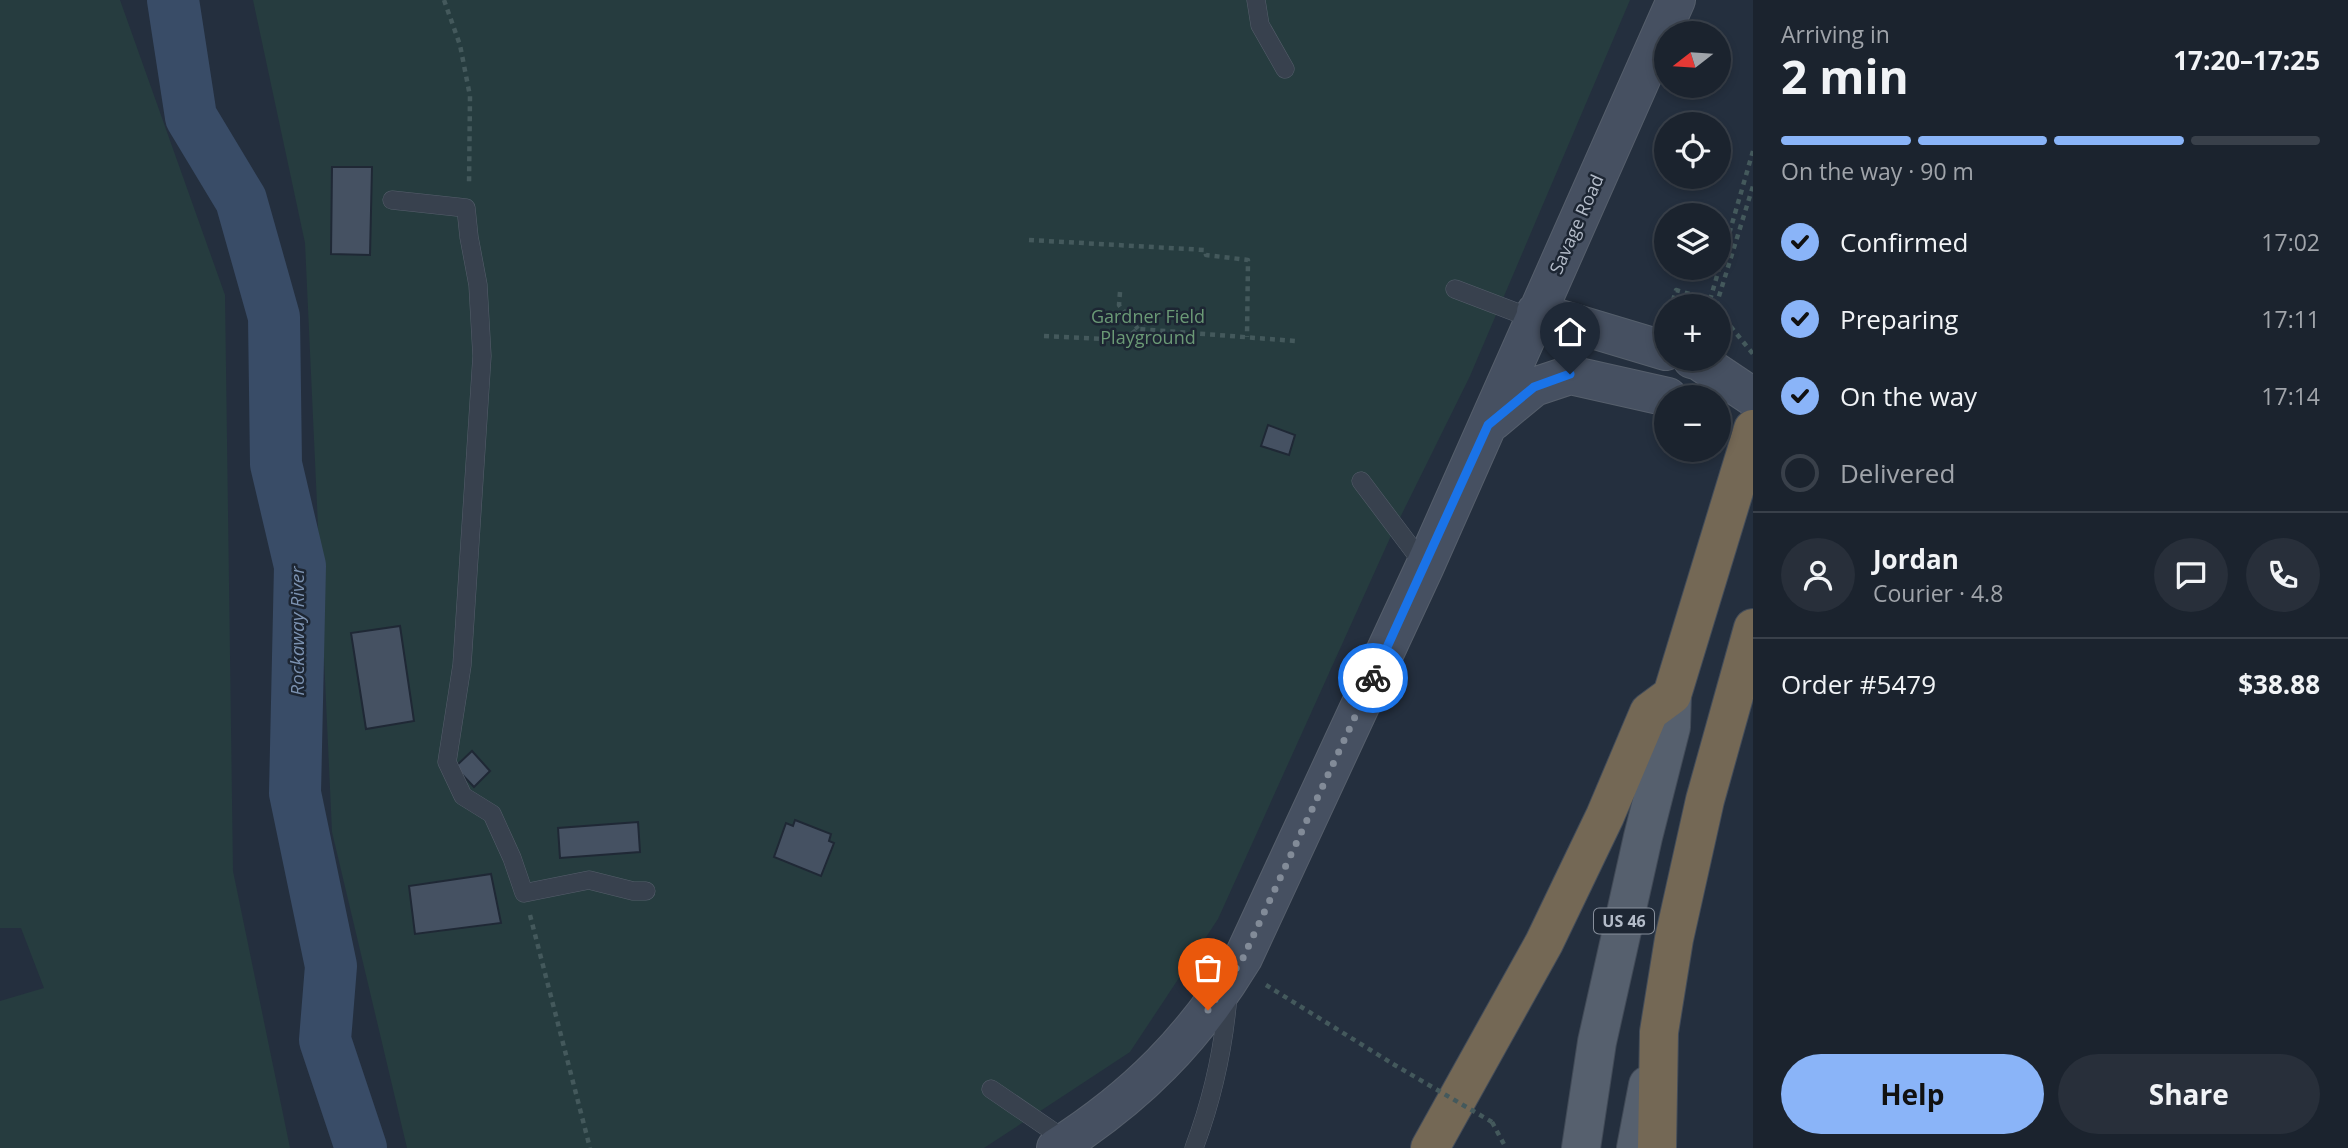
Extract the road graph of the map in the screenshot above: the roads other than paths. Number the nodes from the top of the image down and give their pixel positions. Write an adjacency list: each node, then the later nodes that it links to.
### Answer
1 (1256, 0): 3 (lane)
2 (1676, 0): 6 (street, Savage Road)
3 (1285, 69)
4 (392, 200): 21 (lane)
5 (1455, 289): 6 (lane)
6 (1536, 313): 7 (street); 9 (street); 14 (street, Savage Road)
7 (1654, 347)
8 (1714, 371): 11 (street)
9 (1570, 374): 10 (street); 14 (street)
10 (1654, 394)
11 (1753, 397)
12 (1731, 403): 13 (street)
13 (1753, 403)
14 (1488, 425): 17 (street, Savage Road)
15 (1753, 429): 19 (highway, US 46)
16 (1362, 481): 17 (lane)
17 (1425, 566): 22 (street, Savage Road)
18 (1753, 628): 20 (highway, US 46)
19 (1672, 695): 27 (highway); 28 (main road, US 46)
20 (1741, 703): 23 (highway, US 46)
21 (646, 891)
22 (1244, 981): 25 (street, Savage Road); 26 (lane, Savage Road)
23 (1659, 1032): 29 (main road, US 46); 30 (highway)
24 (990, 1088): 25 (lane)
25 (1061, 1144)
26 (1194, 1148)
27 (1430, 1148)
28 (1581, 1148)
29 (1636, 1148)
30 (1657, 1148)

